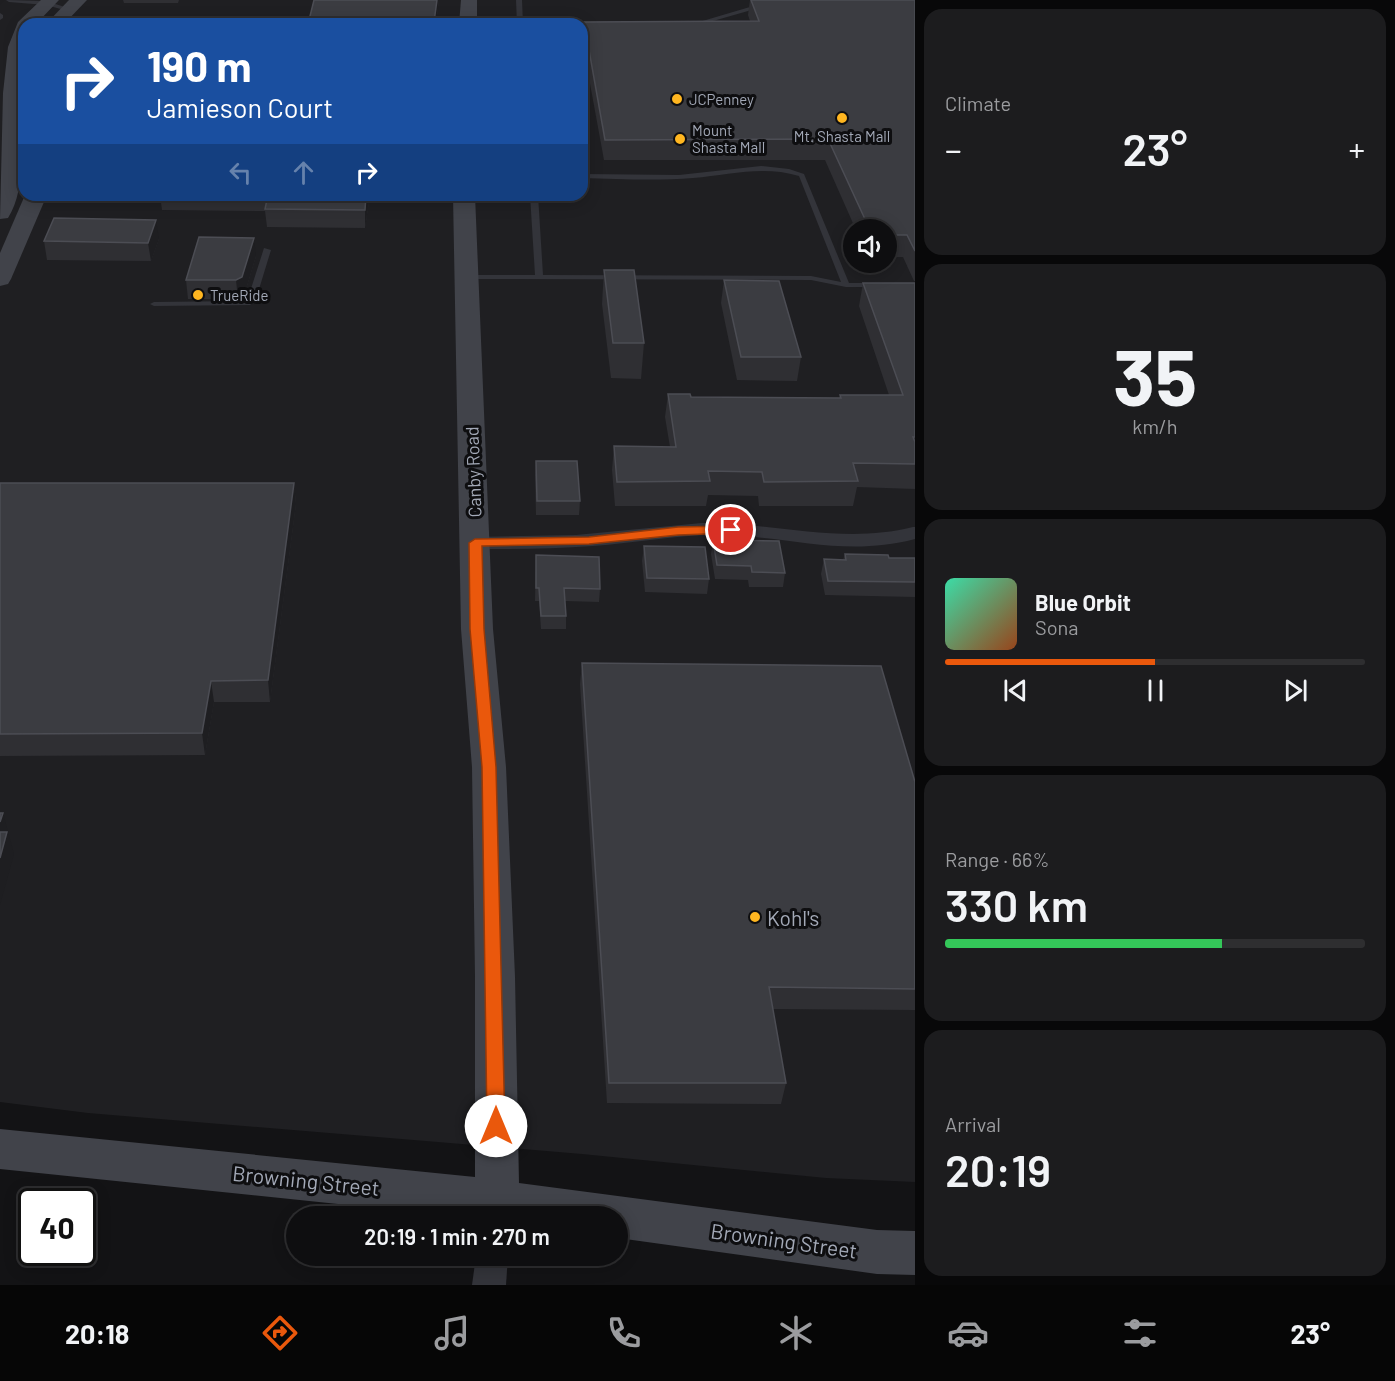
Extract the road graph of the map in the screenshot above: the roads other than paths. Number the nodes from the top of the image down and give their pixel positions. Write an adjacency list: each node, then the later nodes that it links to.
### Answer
1 (9, 0): 4 (lane)
2 (469, 0): 10 (street)
3 (519, 0): 11 (lane)
4 (46, 4): 5 (lane); 7 (lane); 8 (street)
5 (73, 4): 9 (street)
6 (769, 5): 12 (lane)
7 (0, 6)
8 (32, 18)
9 (60, 18)
10 (468, 18)
11 (520, 18)
12 (682, 28)
13 (18, 35): 14 (street)
14 (13, 114): 19 (street)
15 (588, 176): 24 (lane)
16 (33, 201): 23 (street)
17 (464, 201): 21 (street, Canby Road)
18 (534, 201): 22 (lane)
19 (0, 213)
20 (267, 250): 26 (lane)
21 (468, 277): 22 (lane); 28 (street, Canby Road)
22 (539, 278): 24 (lane)
23 (0, 279)
24 (846, 285): 25 (lane)
25 (883, 285)
26 (154, 304)
27 (913, 533): 28 (street)
28 (475, 543): 31 (street, Canby Road)
29 (0, 1149): 30 (street, Browning Street)
30 (471, 1206)
31 (496, 1206)
32 (628, 1218): 33 (street, Browning Street)
33 (915, 1253)
34 (491, 1266): 35 (street)
35 (489, 1285)

